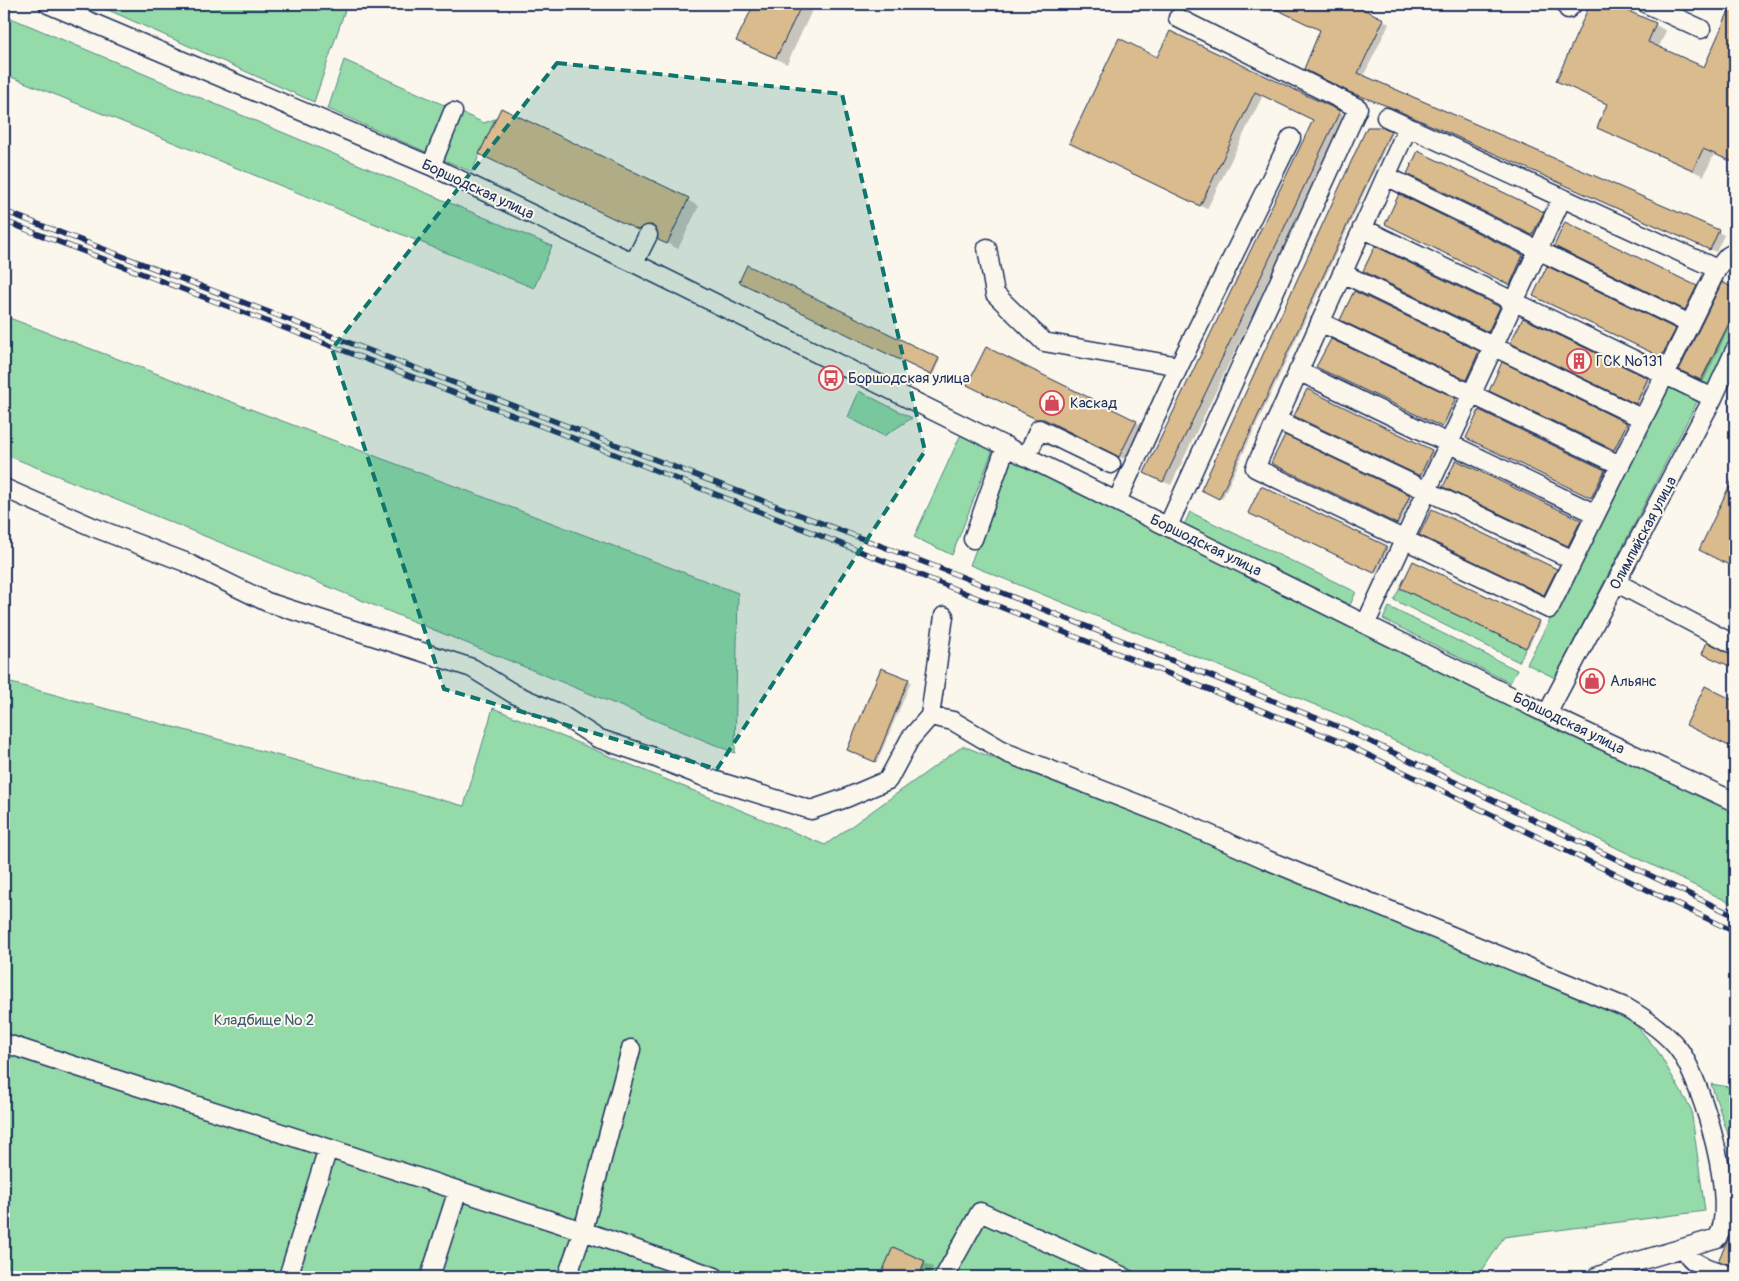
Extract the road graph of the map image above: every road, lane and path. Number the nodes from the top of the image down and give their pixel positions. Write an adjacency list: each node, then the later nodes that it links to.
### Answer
1 (48, 4): 9 (street, Боршодская улица)
2 (1647, 4): 4 (street)
3 (1178, 18): 41 (street)
4 (1701, 29)
5 (453, 112): 9 (street)
6 (1386, 117): 7 (street)
7 (1408, 127): 10 (street); 11 (street)
8 (1291, 138): 25 (street)
9 (431, 166): 17 (street, Боршодская улица)
10 (1386, 176): 12 (street); 15 (street)
11 (1562, 198): 15 (street); 18 (street)
12 (1362, 228): 19 (street); 20 (street)
13 (648, 235): 17 (street)
14 (987, 248): 25 (street)
15 (1538, 250): 20 (street); 22 (street)
16 (1735, 252): 18 (street)
17 (634, 263): 33 (street, Боршодская улица)
18 (1717, 269): 22 (street)
19 (1342, 273): 21 (street); 23 (street)
20 (1515, 301): 23 (street); 27 (street)
21 (1320, 322): 26 (street); 28 (street)
22 (1690, 324): 27 (street)
23 (1494, 346): 28 (street); 30 (street)
24 (1735, 350): 29 (street, Олимпийская улица)
25 (1179, 366): 39 (street)
26 (1298, 371): 31 (street); 32 (street)
27 (1666, 374): 29 (street); 30 (street)
28 (1472, 394): 32 (street); 36 (street)
29 (1714, 398): 45 (street, Олимпийская улица)
30 (1644, 418): 36 (street)
31 (1276, 420): 38 (street); 43 (street)
32 (1449, 443): 38 (street); 40 (street)
33 (1006, 446): 34 (street, Боршодская улица); 42 (street)
34 (1027, 456): 35 (street); 39 (street, Боршодская улица)
35 (1111, 464)
36 (1620, 465): 40 (street)
37 (4, 488): 50 (street)
38 (1427, 491): 43 (street); 44 (street)
39 (1117, 501): 41 (street, Боршодская улица)
40 (1596, 514): 44 (street)
41 (1168, 526): 47 (street, Боршодская улица)
42 (973, 540)
43 (1404, 540): 44 (street); 47 (street)
44 (1573, 560)
45 (1617, 583): 48 (street); 49 (street, Олимпийская улица)
46 (944, 616): 50 (street)
47 (1366, 623): 49 (street, Боршодская улица)
48 (1735, 645)
49 (1547, 714): 51 (street, Боршодская улица)
50 (930, 716): 56 (street)
51 (1735, 802)
52 (4, 1043): 54 (street)
53 (630, 1048): 57 (street)
54 (328, 1148): 55 (street); 59 (street)
55 (458, 1190): 57 (street); 60 (street)
56 (1731, 1219): 58 (street)
57 (583, 1231): 61 (street); 62 (street)
58 (1685, 1248): 65 (street); 66 (street)
59 (288, 1277)
60 (430, 1277)
61 (567, 1277)
62 (712, 1277)
63 (944, 1277): 64 (street)
64 (1124, 1277)
65 (1596, 1277)
66 (1735, 1277)

